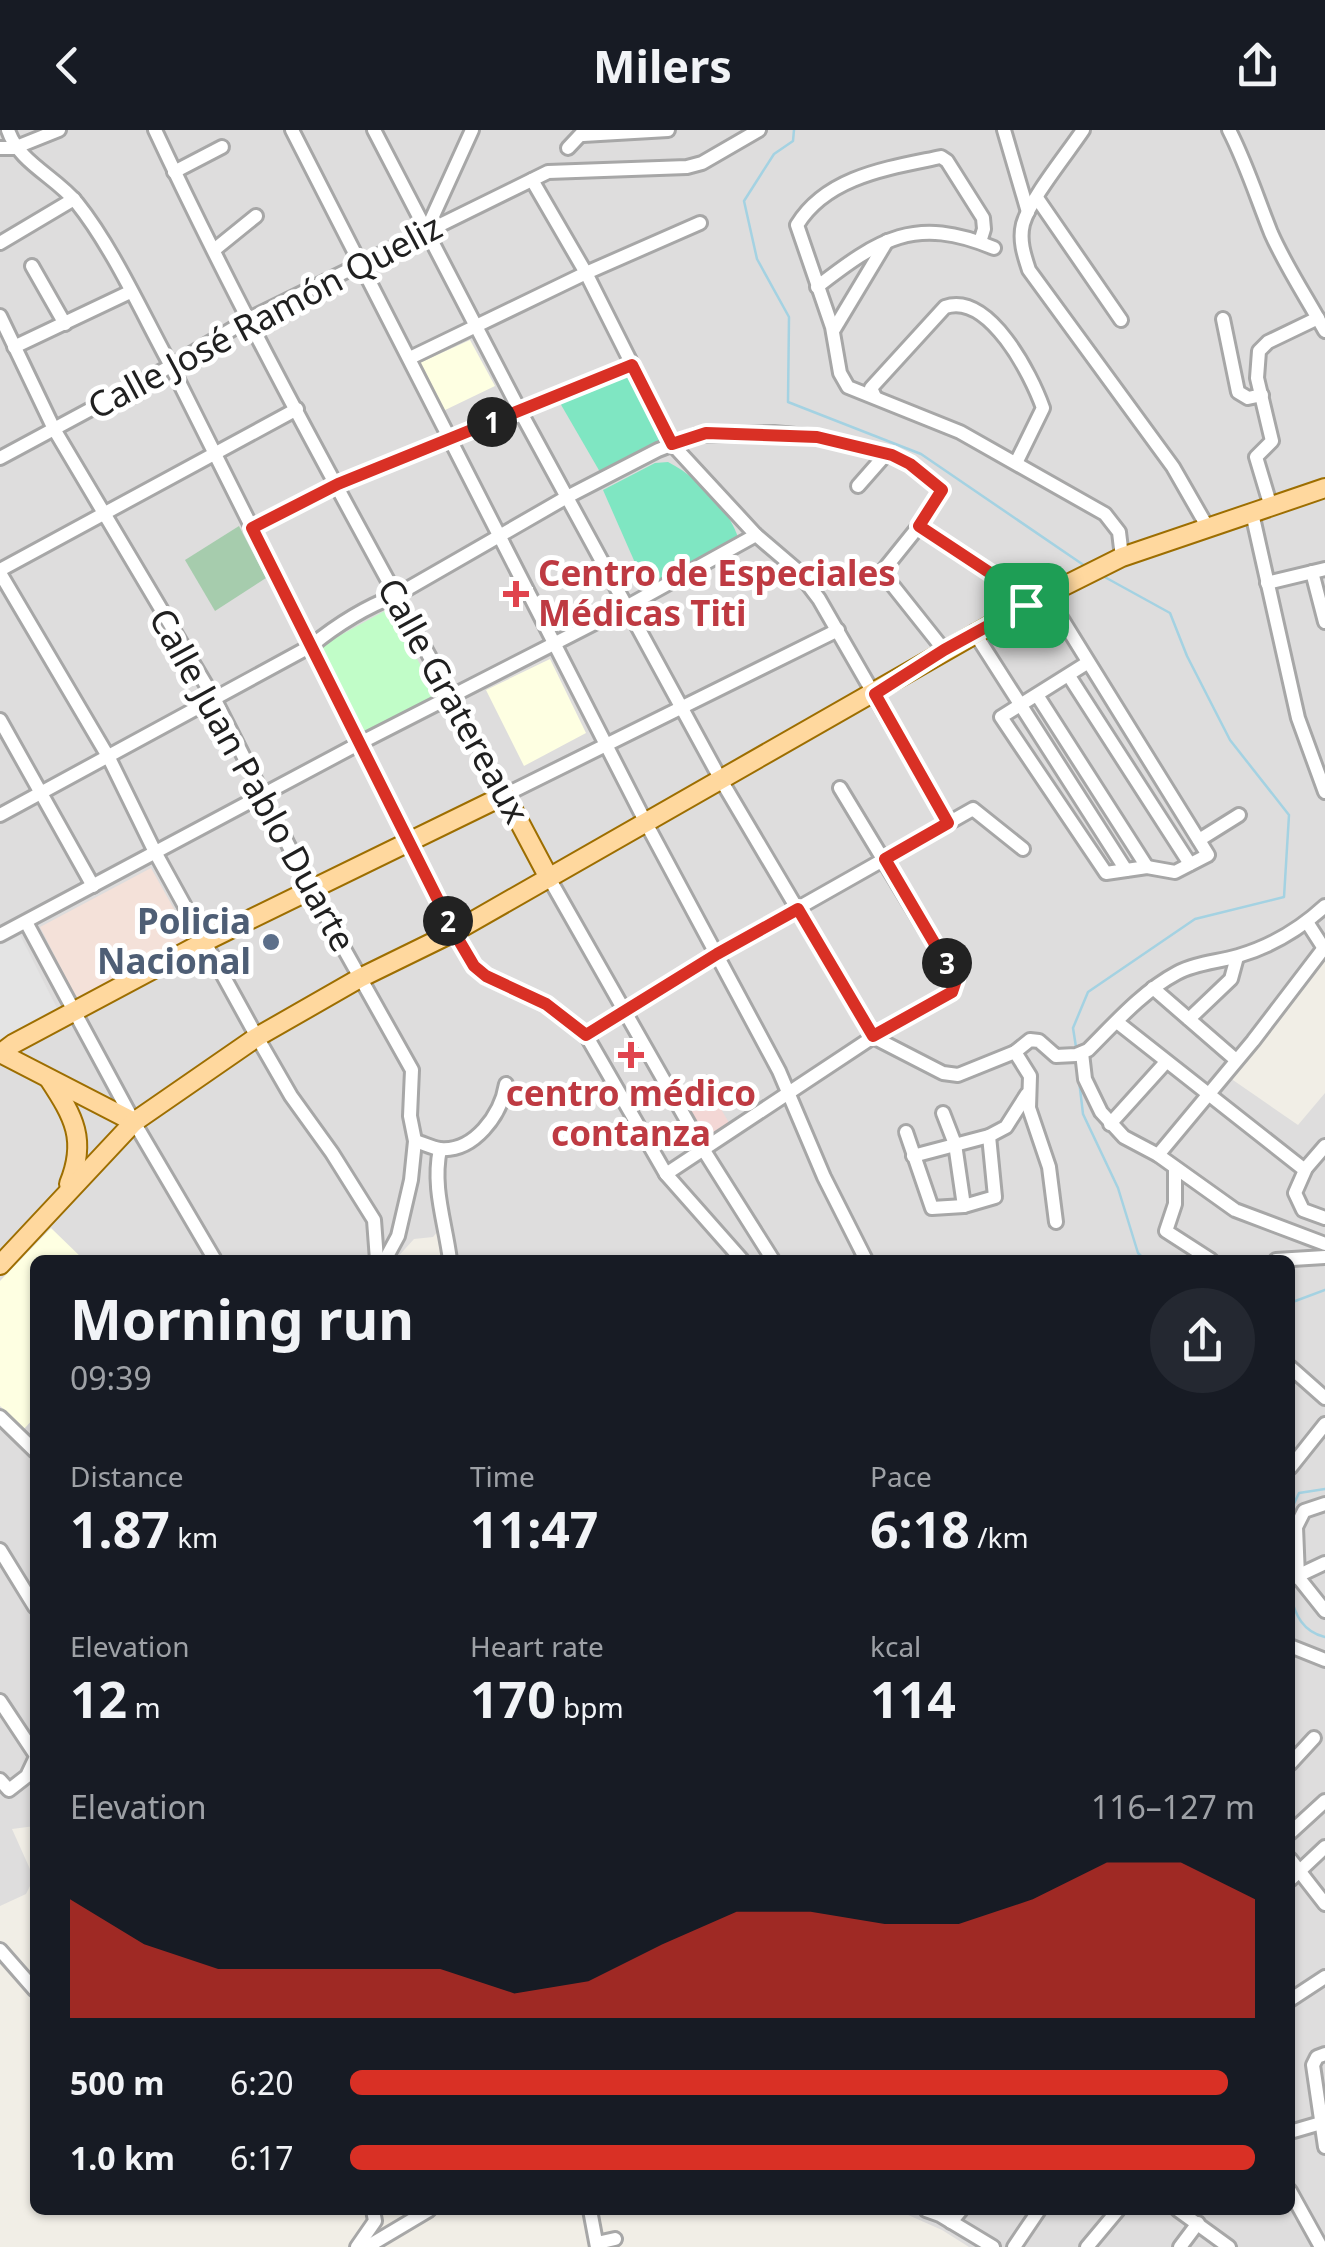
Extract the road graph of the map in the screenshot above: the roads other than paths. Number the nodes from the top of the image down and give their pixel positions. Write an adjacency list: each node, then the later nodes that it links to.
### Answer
1 (8, 130): 14 (street)
2 (59, 130): 14 (street)
3 (154, 130): 16 (street, Calle Gratereaux)
4 (292, 130): 29 (street)
5 (374, 130): 23 (street)
6 (472, 130): 23 (street)
7 (668, 130): 12 (street)
8 (759, 130): 17 (street, Calle José Ramón Queliz)
9 (1004, 130): 20 (street)
10 (1083, 130): 18 (street)
11 (1228, 130): 39 (street)
12 (584, 132): 15 (street)
13 (222, 147): 16 (street)
14 (7, 148): 19 (street)
15 (568, 148)
16 (174, 172): 28 (street, Calle Gratereaux)
17 (532, 180): 23 (street, Calle José Ramón Queliz); 31 (street)
18 (1037, 198): 20 (street); 37 (street)
19 (74, 199): 26 (street); 33 (street)
20 (1028, 212): 66 (street)
21 (256, 216): 28 (street)
22 (700, 223): 31 (street)
23 (427, 229): 29 (street, Calle José Ramón Queliz); 40 (street)
24 (888, 238): 25 (street); 32 (street); 41 (street)
25 (980, 242): 27 (street); 32 (street)
26 (0, 243)
27 (994, 248)
28 (214, 250): 36 (street, Calle Gratereaux)
29 (360, 262): 36 (street, Calle José Ramón Queliz); 43 (street)
30 (32, 266): 38 (street)
31 (586, 273): 40 (street); 44 (street)
32 (817, 288): 41 (street)
33 (130, 292): 38 (street); 45 (street)
34 (0, 316): 42 (street, Calle Juan Pablo Duarte)
35 (1222, 318): 46 (street)
36 (249, 319): 45 (street, Calle José Ramón Queliz); 48 (street, Calle Gratereaux)
37 (1121, 320)
38 (65, 324): 42 (street)
39 (1322, 324): 46 (street)
40 (477, 328): 43 (street); 49 (street)
41 (833, 331): 47 (street)
42 (14, 347): 50 (street, Calle Juan Pablo Duarte)
43 (410, 358): 51 (street)
44 (632, 365): 49 (street); 52 (street)
45 (171, 366): 50 (street, Calle José Ramón Queliz); 53 (street)
46 (1262, 395): 61 (street)
47 (875, 397): 56 (street); 56 (street)
48 (298, 409): 53 (street); 57 (street, Calle Gratereaux)
49 (520, 411): 51 (street); 60 (street)
50 (54, 429): 55 (street, Calle José Ramón Queliz); 62 (street, Calle Juan Pablo Duarte)
51 (452, 439): 57 (street); 68 (street)
52 (672, 444): 54 (street); 60 (street); 67 (street)
53 (214, 453): 62 (street); 65 (street)
54 (886, 453): 58 (street); 64 (street)
55 (0, 458)
56 (1016, 464): 69 (street)
57 (338, 484): 65 (street); 74 (street, Calle Gratereaux)
58 (858, 486)
59 (1325, 488): 61 (main road)
60 (567, 497): 68 (street); 76 (street)
61 (1271, 507): 63 (main road)
62 (102, 514): 71 (street); 88 (street, Calle Juan Pablo Duarte)
63 (1252, 514): 66 (main road); 72 (street)
64 (919, 526): 75 (street); 82 (street)
65 (252, 528): 81 (street)
66 (1208, 528): 69 (main road)
67 (756, 535): 76 (street); 78 (street)
68 (501, 536): 74 (street); 80 (street)
69 (1122, 557): 73 (main road)
70 (1319, 570): 72 (street); 77 (street)
71 (0, 572): 94 (street)
72 (1267, 583): 98 (street)
73 (1047, 595): 75 (main road); 83 (street)
74 (395, 596): 81 (street); 87 (street, Calle Gratereaux)
75 (1026, 605): 79 (main road)
76 (626, 608): 80 (street); 90 (street)
77 (1325, 622)
78 (838, 630): 85 (street); 90 (street)
79 (974, 632): 82 (main road); 89 (street)
80 (556, 644): 87 (street); 93 (street)
81 (311, 646): 88 (street); 92 (street)
82 (944, 650): 85 (main road)
83 (1087, 663): 84 (street); 105 (street)
84 (1069, 676): 86 (street); 110 (street)
85 (875, 694): 95 (main road); 104 (street)
86 (1037, 695): 89 (street); 111 (street)
87 (452, 697): 92 (street); 99 (street, Calle Gratereaux)
88 (215, 700): 94 (street); 100 (street, Calle Juan Pablo Duarte)
89 (1020, 704): 112 (street); 112 (street)
90 (681, 707): 93 (street); 95 (street)
91 (0, 720): 97 (street)
92 (360, 744): 100 (street); 106 (street)
93 (606, 746): 99 (street); 103 (street)
94 (109, 758): 97 (street); 108 (street)
95 (721, 780): 103 (main road); 117 (street)
96 (840, 788): 109 (street)
97 (43, 792): 102 (street); 114 (street)
98 (1325, 792)
99 (505, 795): 106 (main road); 113 (main road, Calle Gratereaux)
100 (262, 796): 108 (street); 115 (street, Calle Juan Pablo Duarte)
101 (1239, 815): 105 (street)
102 (0, 816)
103 (646, 823): 113 (main road); 123 (street)
104 (948, 823): 107 (street); 109 (street)
105 (1199, 840): 110 (street)
106 (410, 842): 115 (main road); 120 (street)
107 (1022, 849)
108 (155, 852): 114 (street); 121 (street)
109 (885, 859): 117 (street); 132 (street)
110 (1190, 864): 111 (street)
111 (1148, 867): 112 (street)
112 (1126, 870)
113 (550, 878): 120 (main road); 127 (street, Calle Gratereaux)
114 (93, 886): 119 (street)
115 (311, 890): 121 (main road); 125 (street, Calle Juan Pablo Duarte)
116 (1325, 906): 118 (street)
117 (798, 909): 123 (street); 132 (street)
118 (1307, 922): 122 (street); 124 (street)
119 (10, 928): 128 (street)
120 (454, 932): 125 (main road); 131 (street)
121 (206, 941): 128 (main road); 133 (street)
122 (1324, 949): 137 (street)
123 (717, 954): 127 (street); 143 (street)
124 (1237, 956): 126 (street); 129 (street)
125 (360, 978): 133 (main road); 149 (street, Calle Juan Pablo Duarte)
126 (1153, 988): 129 (street); 130 (street)
127 (625, 1012): 131 (street); 153 (street, Calle Gratereaux)
128 (74, 1013): 135 (main road); 145 (street)
129 (1189, 1019): 137 (street)
130 (1117, 1022): 136 (street); 138 (street)
131 (586, 1035): 158 (street)
132 (873, 1036): 134 (street); 143 (street)
133 (257, 1037): 145 (main road); 165 (street)
134 (1016, 1052): 136 (street); 141 (street)
135 (1, 1053): 139 (main road)
136 (1082, 1053): 146 (street)
137 (1236, 1060): 142 (street)
138 (1166, 1062): 142 (street); 146 (street)
139 (48, 1077): 145 (main road); 159 (main road)
140 (506, 1084): 152 (street)
141 (1031, 1086): 148 (street); 162 (street)
142 (1206, 1094): 154 (street); 157 (street)
143 (788, 1096): 153 (street); 170 (street)
144 (943, 1113): 150 (street)
145 (134, 1122): 159 (main road); 164 (street)
146 (1110, 1124): 154 (street)
147 (906, 1132): 155 (street)
148 (989, 1136): 150 (street); 160 (street)
149 (416, 1141): 152 (street); 166 (street, Calle Juan Pablo Duarte)
150 (955, 1144): 155 (street); 160 (street)
151 (1325, 1146): 157 (street)
152 (440, 1149): 167 (street)
153 (704, 1149): 158 (street); 169 (street, Calle Gratereaux)
154 (1158, 1155): 156 (street)
155 (913, 1156): 160 (street)
156 (1174, 1168): 163 (street); 171 (street)
157 (1306, 1168): 161 (street)
158 (666, 1174): 168 (street)
159 (62, 1199): 174 (main road)
160 (964, 1206)
161 (1325, 1218)
162 (1056, 1222)
163 (1325, 1244)
164 (212, 1255)
165 (380, 1255)
166 (385, 1255)
167 (449, 1255)
168 (737, 1255)
169 (770, 1255)
170 (863, 1255)
171 (1203, 1255)
172 (1325, 1257): 173 (street)
173 (1295, 1259)
174 (0, 1264)
175 (1295, 1371): 176 (street)
176 (1325, 1398)
177 (0, 1417): 179 (street)
178 (1325, 1424): 180 (street)
179 (30, 1446)
180 (1295, 1462)
181 (1325, 1504): 183 (street)
182 (0, 1550): 187 (street)
183 (1295, 1552)
184 (1325, 1563): 185 (street)
185 (1295, 1578)
186 (1295, 1579): 188 (street)
187 (30, 1598)
188 (1323, 1606)
189 (1295, 1648): 190 (street)
190 (1325, 1660)
191 (0, 1701): 193 (street)
192 (1314, 1738): 194 (street)
193 (30, 1748)
194 (1295, 1759)
195 (30, 1768): 196 (street)
196 (0, 1780)
197 (1325, 1801): 198 (street)
198 (1295, 1828)
199 (1325, 1847): 200 (street)
200 (1295, 1876): 201 (street)
201 (1325, 1904)
202 (0, 1950): 204 (street)
203 (1325, 1977): 205 (street)
204 (30, 1984)
205 (1295, 1997)
206 (1325, 2054): 207 (street)
207 (1320, 2123): 208 (street); 209 (street)
208 (1295, 2130)
209 (1325, 2148)
210 (1295, 2200): 230 (street)
211 (373, 2215): 223 (street)
212 (421, 2215): 224 (street)
213 (591, 2215): 222 (street)
214 (936, 2215): 219 (street)
215 (957, 2215): 219 (street)
216 (1036, 2215): 226 (street)
217 (1114, 2215): 227 (street)
218 (1186, 2215): 220 (street)
219 (951, 2222): 225 (street)
220 (1198, 2223): 228 (street); 229 (street)
221 (616, 2239): 222 (street)
222 (596, 2245)
223 (357, 2247)
224 (367, 2247)
225 (993, 2247)
226 (1014, 2247)
227 (1087, 2247)
228 (1180, 2247)
229 (1229, 2247)
230 (1322, 2247)

